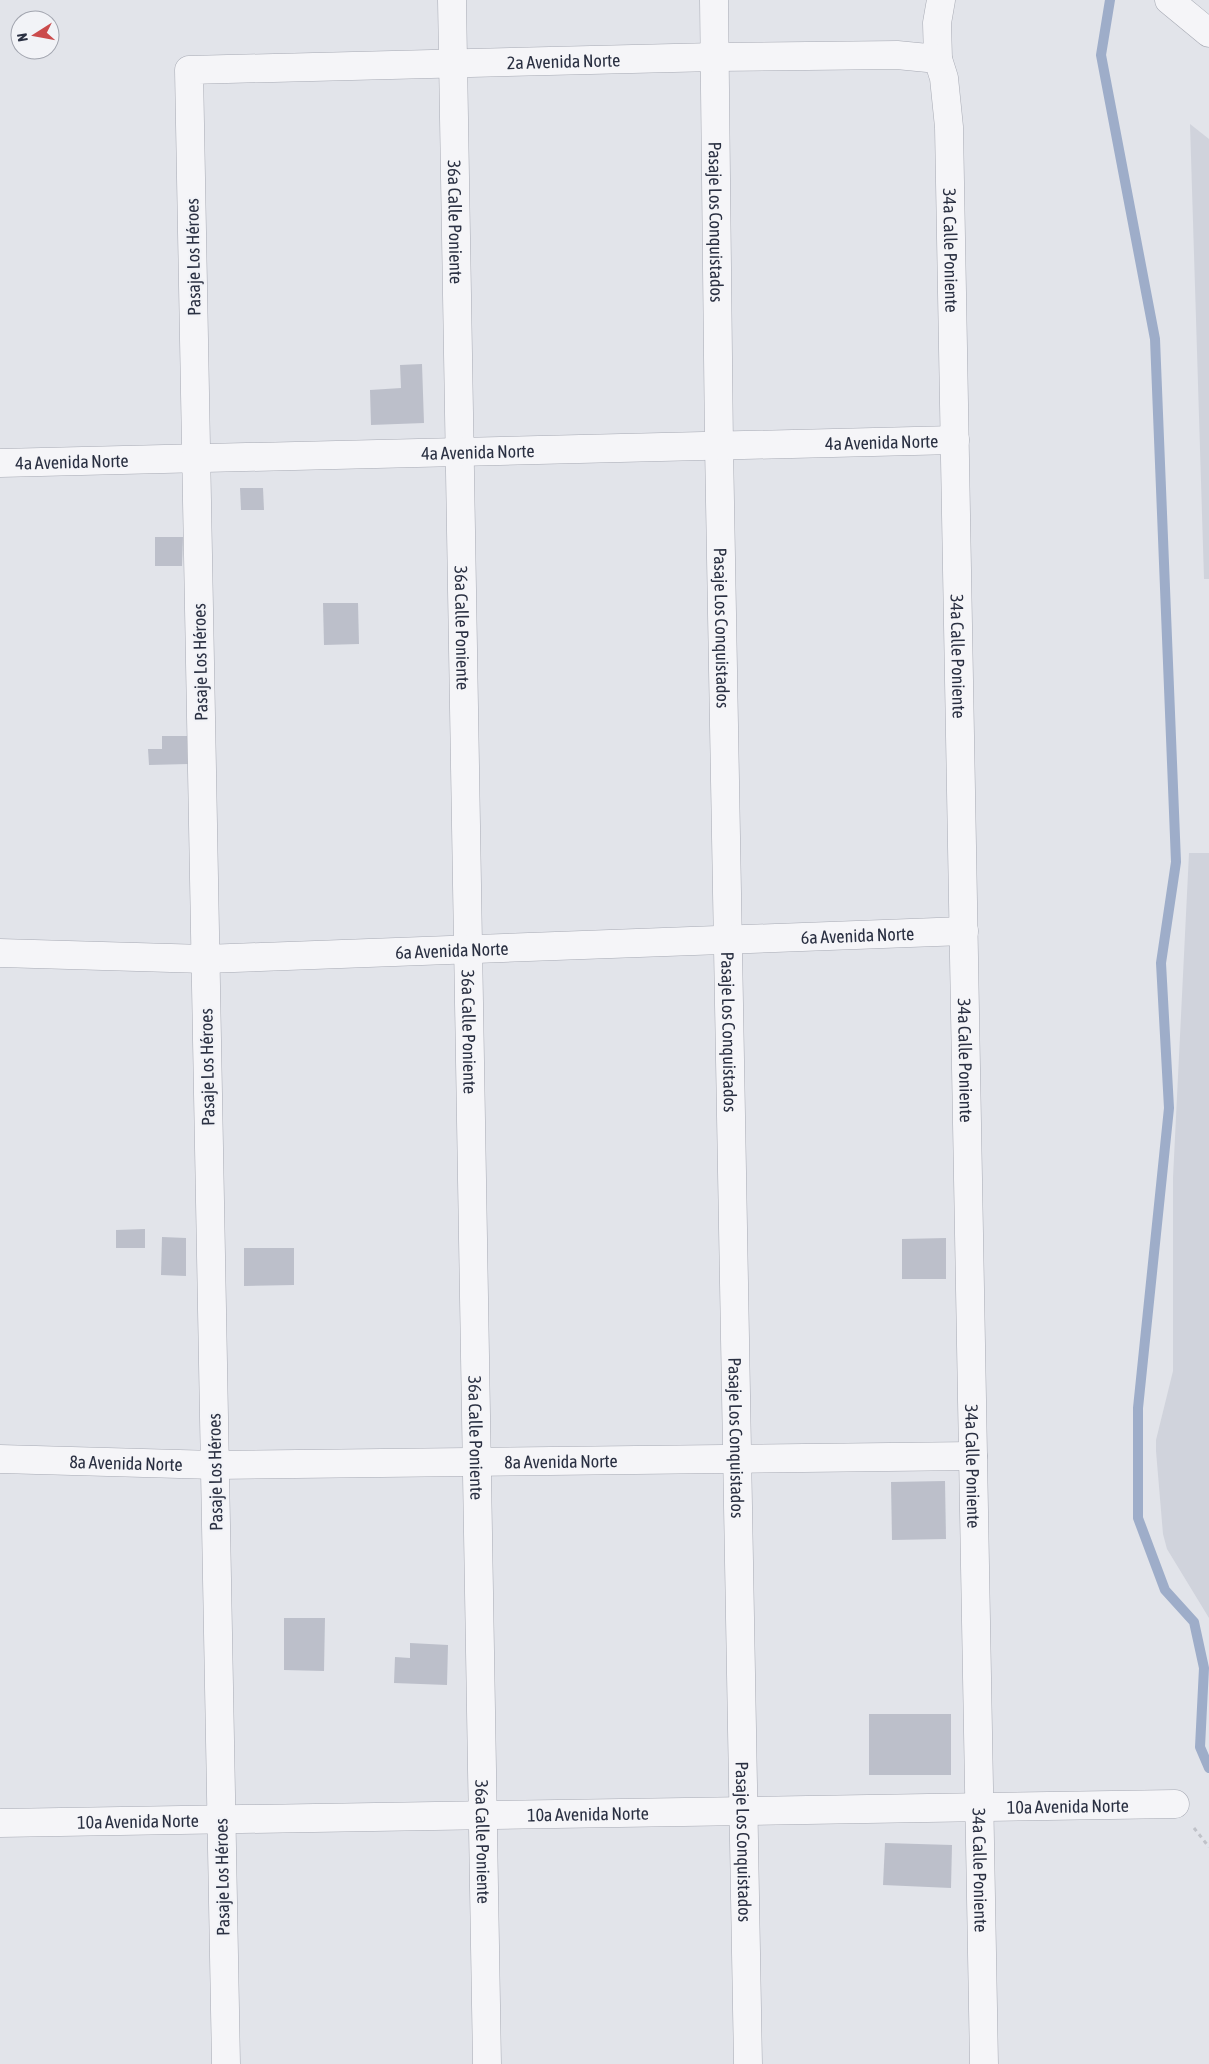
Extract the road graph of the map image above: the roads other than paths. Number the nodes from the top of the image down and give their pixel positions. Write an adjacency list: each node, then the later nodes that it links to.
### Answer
1 (452, 0): 8 (street, 36a Calle Poniente)
2 (714, 0): 6 (street, Pasaje Los Conquistados)
3 (941, 0): 7 (street, 34a Calle Poniente)
4 (1169, 0): 5 (street)
5 (1209, 33)
6 (715, 57): 7 (street, 2a Avenida Norte); 8 (street, 2a Avenida Norte); 11 (street, Pasaje Los Conquistados)
7 (938, 59): 10 (street, 34a Calle Poniente)
8 (453, 63): 9 (street, 2a Avenida Norte); 12 (street, 36a Calle Poniente)
9 (190, 70): 13 (street, Pasaje Los Héroes)
10 (955, 440): 11 (street, 4a Avenida Norte); 15 (street, 34a Calle Poniente)
11 (719, 446): 12 (street, 4a Avenida Norte); 16 (street, Pasaje Los Conquistados)
12 (459, 452): 13 (street, 4a Avenida Norte); 17 (street, 36a Calle Poniente)
13 (196, 458): 14 (street, 4a Avenida Norte); 19 (street, Pasaje Los Héroes)
14 (0, 463)
15 (964, 931): 16 (street, 6a Avenida Norte); 20 (street, 34a Calle Poniente)
16 (728, 940): 17 (street, 6a Avenida Norte); 22 (street, Pasaje Los Conquistados)
17 (468, 949): 19 (street, 6a Avenida Norte); 23 (street, 36a Calle Poniente)
18 (0, 953): 19 (street, 6a Avenida Norte)
19 (205, 959): 24 (street, Pasaje Los Héroes)
20 (973, 1456): 22 (street, 8a Avenida Norte); 26 (street, 34a Calle Poniente)
21 (0, 1459): 24 (street, 8a Avenida Norte)
22 (738, 1459): 23 (street, 8a Avenida Norte); 27 (street, Pasaje Los Conquistados)
23 (477, 1462): 24 (street, 8a Avenida Norte); 28 (street, 36a Calle Poniente)
24 (215, 1465): 29 (street, Pasaje Los Héroes)
25 (1175, 1804): 26 (street, 10a Avenida Norte)
26 (979, 1807): 27 (street, 10a Avenida Norte); 34 (street, 34a Calle Poniente)
27 (744, 1811): 28 (street, 10a Avenida Norte); 33 (street, Pasaje Los Conquistados)
28 (482, 1815): 29 (street, 10a Avenida Norte); 32 (street, 36a Calle Poniente)
29 (221, 1819): 30 (street, 10a Avenida Norte); 31 (street, Pasaje Los Héroes)
30 (0, 1823)
31 (226, 2064)
32 (487, 2064)
33 (748, 2064)
34 (984, 2064)

